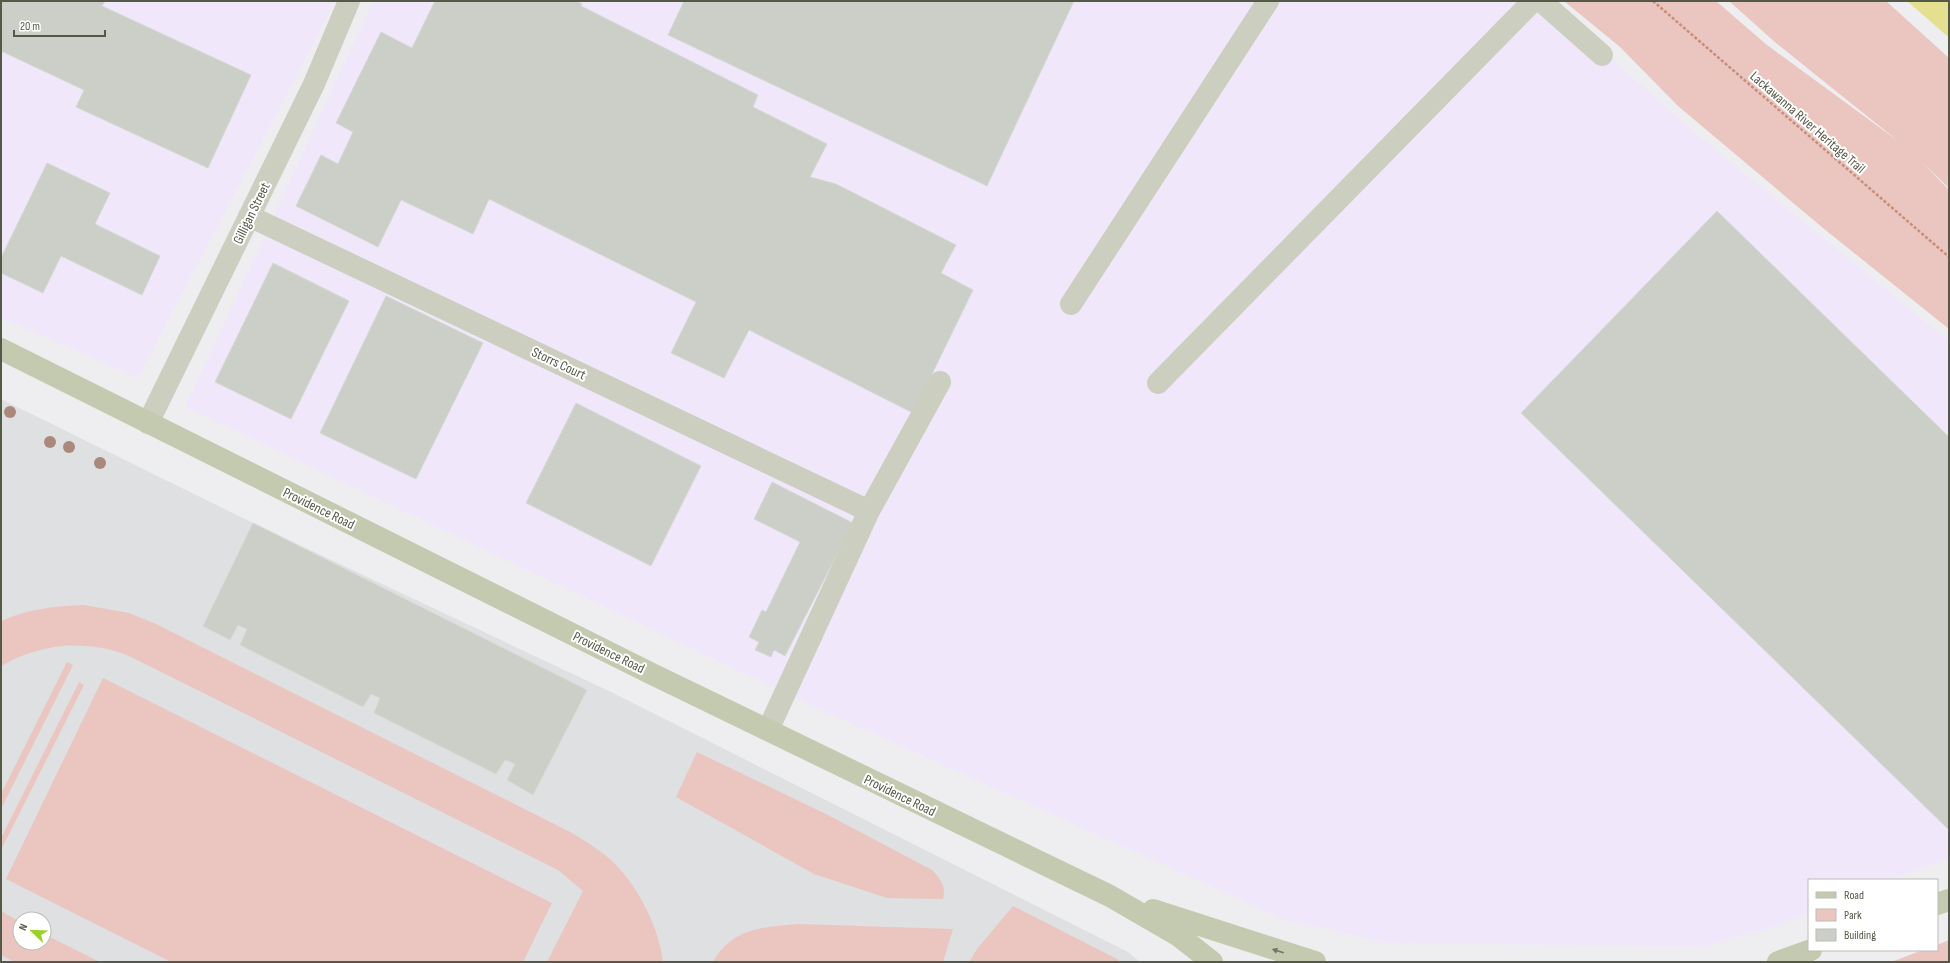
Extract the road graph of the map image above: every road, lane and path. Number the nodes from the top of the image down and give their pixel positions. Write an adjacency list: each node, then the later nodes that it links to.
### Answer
1 (350, 1): 7 (street, Gilligan Street)
2 (1268, 1): 9 (street)
3 (1533, 1): 12 (street)
4 (1541, 1): 6 (street)
5 (1654, 1): 8 (path, Lackawanna River Heritage Trail)
6 (1602, 55)
7 (249, 216): 13 (street, Gilligan Street); 14 (street, Storrs Court)
8 (1949, 257)
9 (1071, 304)
10 (1, 349): 13 (main road, Providence Road)
11 (940, 382): 14 (street)
12 (1158, 383)
13 (148, 423): 15 (main road, Providence Road)
14 (869, 511): 15 (street)
15 (768, 730): 16 (main road, Providence Road)
16 (1110, 896): 20 (main road, Providence Road); 21 (main road, one-way to 16)
17 (1949, 900): 18 (main road)
18 (1938, 904)
19 (1808, 951): 22 (main road)
20 (1209, 961)
21 (1315, 962)
22 (1778, 962)

